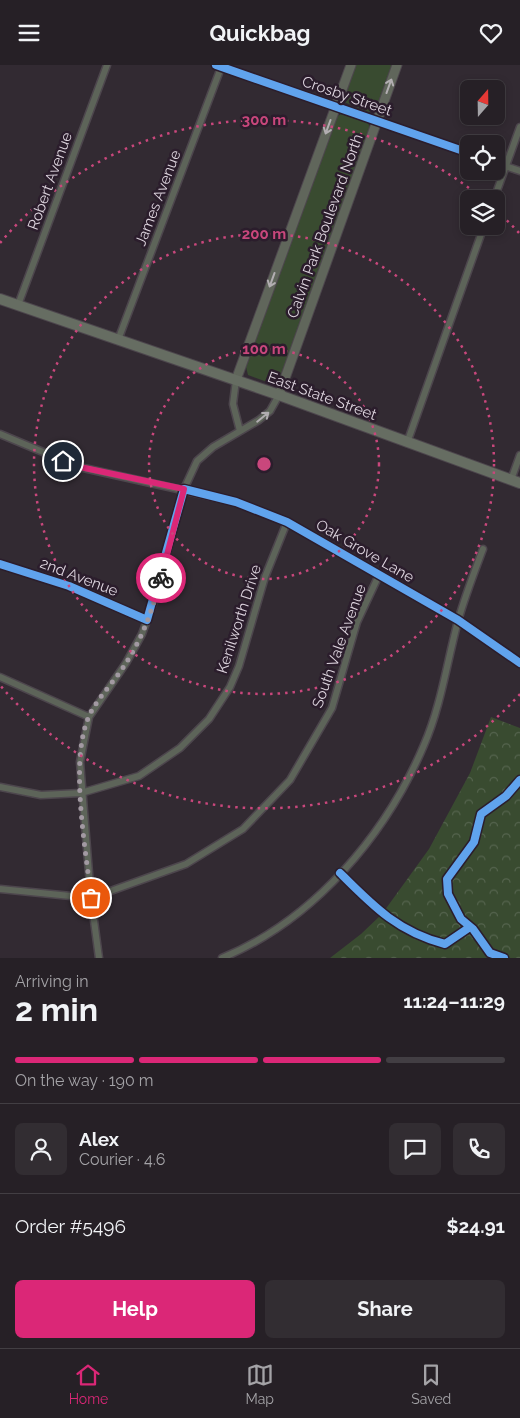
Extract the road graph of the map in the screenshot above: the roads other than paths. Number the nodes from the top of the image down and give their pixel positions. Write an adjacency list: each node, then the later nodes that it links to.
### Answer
1 (107, 65): 14 (street, Robert Avenue)
2 (351, 65): 5 (street, Calvin Park Boulevard North)
3 (397, 65): 6 (street, Calvin Park Boulevard North, one-way to 3)
4 (219, 66): 5 (street, Crosby Street); 15 (street, James Avenue)
5 (336, 106): 6 (street, Crosby Street); 16 (street, Calvin Park Boulevard North, one-way to 16)
6 (377, 121): 8 (street, Crosby Street); 17 (street, Calvin Park Boulevard North)
7 (520, 127): 9 (street)
8 (460, 150)
9 (506, 166): 10 (street); 11 (street)
10 (520, 171)
11 (497, 190)
12 (481, 235): 20 (street)
13 (0, 299): 14 (main road, East State Street)
14 (18, 305): 15 (main road, East State Street)
15 (118, 340): 16 (main road, East State Street)
16 (236, 380): 17 (main road, East State Street); 18 (street)
17 (279, 395): 18 (street, one-way to 17); 20 (main road, East State Street)
18 (240, 431): 23 (street)
19 (0, 434): 23 (street, Oak Grove Lane)
20 (407, 443): 22 (main road, East State Street)
21 (520, 455): 22 (street)
22 (516, 482)
23 (184, 489): 24 (street, Oak Grove Lane); 28 (street)
24 (288, 522): 27 (street, Oak Grove Lane); 34 (street, Kenilworth Drive)
25 (483, 549): 29 (street)
26 (0, 564): 28 (street, 2nd Avenue)
27 (378, 575): 29 (street, Oak Grove Lane); 36 (street, South Vale Avenue)
28 (147, 620): 32 (street)
29 (458, 620): 30 (street, Oak Grove Lane); 38 (street)
30 (520, 663)
31 (0, 677): 32 (street)
32 (89, 717): 34 (street)
33 (0, 787): 34 (street, Kenilworth Drive)
34 (81, 793): 36 (street)
35 (0, 889): 36 (street)
36 (91, 898): 37 (street)
37 (99, 958)
38 (222, 958)

